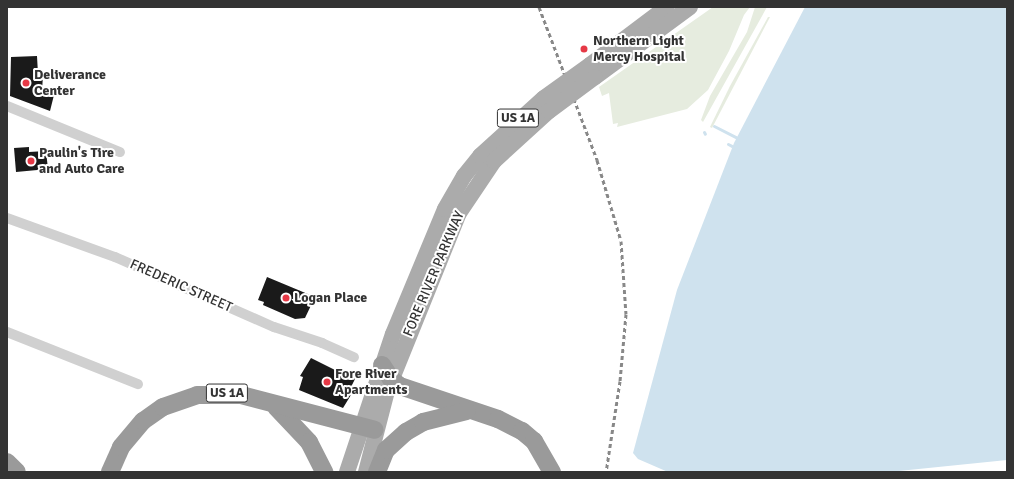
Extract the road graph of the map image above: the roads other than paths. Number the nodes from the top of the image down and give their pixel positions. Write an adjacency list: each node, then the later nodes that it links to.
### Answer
1 (667, 7): 3 (main road, FORE RIVER PARKWAY / US 1A)
2 (690, 7): 3 (main road, FORE RIVER PARKWAY / US 1A)
3 (593, 71): 9 (main road, FORE RIVER PARKWAY / US 1A, bridge)
4 (7, 106): 5 (street)
5 (120, 152)
6 (7, 218): 8 (street, FREDERIC STREET)
7 (7, 332): 10 (street)
8 (354, 357)
9 (386, 372): 12 (highway); 13 (main road, FORE RIVER PARKWAY / US 1A)
10 (138, 384)
11 (274, 405): 13 (highway, US 1A); 16 (highway, US 1A); 17 (highway)
12 (467, 411): 20 (highway); 21 (highway)
13 (369, 430): 18 (main road, FORE RIVER PARKWAY / US 1A); 19 (main road, FORE RIVER PARKWAY)
14 (7, 462): 15 (highway)
15 (17, 472)
16 (110, 472)
17 (324, 472)
18 (347, 472)
19 (366, 472)
20 (377, 472)
21 (552, 472)

